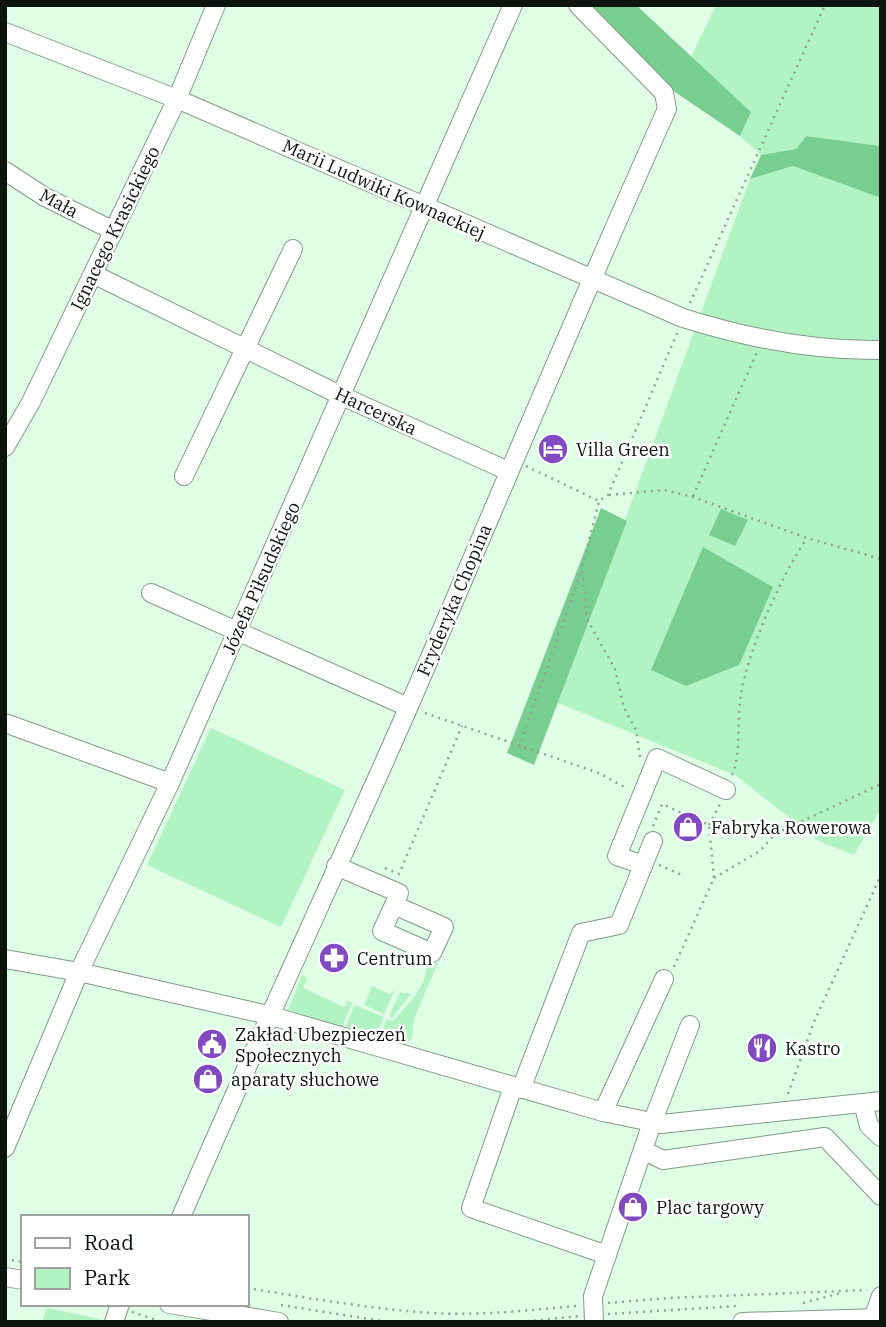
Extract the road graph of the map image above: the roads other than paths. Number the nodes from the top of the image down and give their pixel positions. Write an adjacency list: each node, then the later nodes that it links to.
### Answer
1 (216, 5): 5 (street, Ignacego Krasickiego)
2 (513, 5): 7 (street, Józefa Piłsudskiego)
3 (578, 5): 11 (street, Fryderyka Chopina)
4 (5, 32): 5 (street, Marii Ludwiki Kownackiej)
5 (177, 99): 7 (street, Marii Ludwiki Kownackiej); 8 (street, Ignacego Krasickiego)
6 (5, 171): 8 (street, Mała)
7 (422, 205): 11 (street, Marii Ludwiki Kownackiej); 14 (street, Józefa Piłsudskiego)
8 (114, 231): 10 (street, Ignacego Krasickiego)
9 (293, 249): 12 (street)
10 (93, 274): 12 (street, Harcerska); 15 (street, Ignacego Krasickiego)
11 (590, 280): 13 (street, Marii Ludwiki Kownackiej); 16 (street, Fryderyka Chopina)
12 (245, 349): 14 (street, Harcerska); 17 (street)
13 (881, 350)
14 (342, 396): 16 (street, Harcerska); 19 (street, Józefa Piłsudskiego)
15 (5, 447)
16 (510, 465): 20 (street, Fryderyka Chopina)
17 (184, 476)
18 (151, 593): 19 (street)
19 (237, 633): 20 (street); 22 (street, Józefa Piłsudskiego)
20 (408, 707): 26 (street, Fryderyka Chopina)
21 (5, 723): 22 (street)
22 (170, 783): 29 (street, Józefa Piłsudskiego)
23 (726, 790): 25 (street)
24 (653, 841): 25 (street)
25 (648, 863): 33 (street)
26 (336, 866): 27 (street); 31 (street, Fryderyka Chopina)
27 (394, 905)
28 (5, 959): 29 (street)
29 (79, 972): 31 (street); 40 (street, Józefa Piłsudskiego)
30 (664, 979): 36 (street)
31 (268, 1015): 33 (street); 43 (street, Fryderyka Chopina)
32 (690, 1025): 37 (street)
33 (517, 1088): 36 (street); 44 (street)
34 (872, 1102): 35 (street); 38 (street)
35 (802, 1110): 37 (street); 39 (street)
36 (603, 1112): 37 (street)
37 (652, 1122): 41 (street)
38 (881, 1137)
39 (806, 1139): 41 (street); 42 (street)
40 (5, 1148)
41 (643, 1150): 44 (street)
42 (881, 1196)
43 (182, 1215)
44 (607, 1255): 47 (street)
45 (875, 1293): 49 (street)
46 (181, 1306): 51 (street)
47 (594, 1309)
48 (746, 1314): 50 (street)
49 (875, 1319): 50 (street)
50 (768, 1321)
51 (279, 1322)

